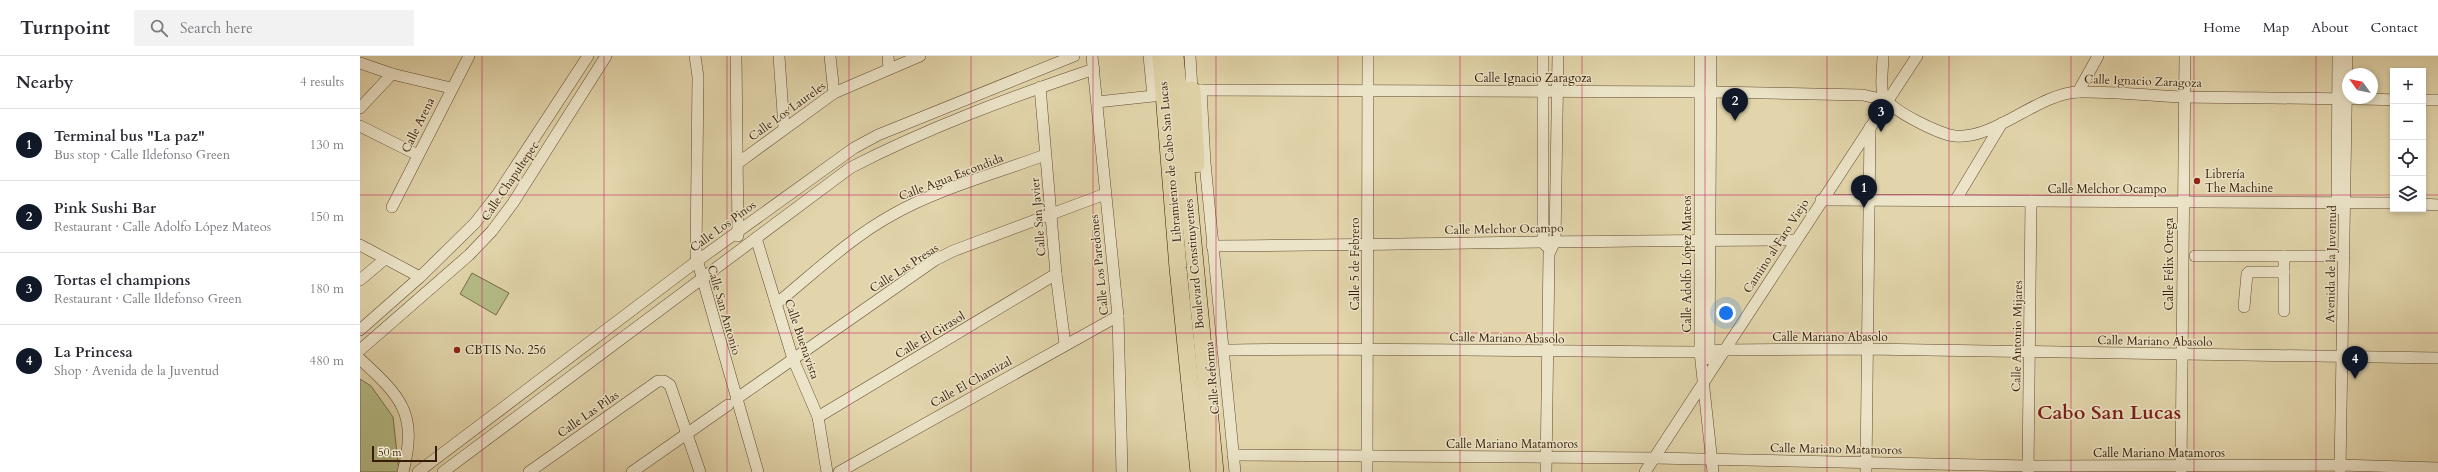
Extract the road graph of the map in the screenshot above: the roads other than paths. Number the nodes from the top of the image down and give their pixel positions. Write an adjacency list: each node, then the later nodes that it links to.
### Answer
1 (469, 56): 33 (street, Calle Arena)
2 (588, 56): 89 (street, Calle Chapultepec)
3 (606, 56): 99 (street, Calle Chapultepec)
4 (695, 56): 85 (street, Calle San Antonio)
5 (736, 56): 57 (street)
6 (779, 56): 54 (street)
7 (830, 56): 38 (street)
8 (888, 56): 29 (street)
9 (920, 56): 29 (street, Calle Los Laureles)
10 (1074, 56): 70 (street, Calle Los Pinos)
11 (1092, 56): 30 (street, Calle Los Paredones)
12 (1149, 56): 41 (street)
13 (1161, 56): 86 (highway, Libramiento de Cabo San Lucas)
14 (1175, 56): 34 (highway, Boulevard Constituyentes)
15 (1190, 56): 34 (street, Boulevard Constituyentes)
16 (1368, 56): 35 (street, Calle 5 de Febrero)
17 (1543, 56): 36 (street)
18 (1558, 56): 37 (street)
19 (1700, 56): 39 (street, Calle Adolfo López Mateos)
20 (1711, 56): 39 (street, Calle Adolfo López Mateos)
21 (1883, 56): 49 (street)
22 (1917, 56): 49 (street, Camino al Faro Viejo)
23 (2098, 56): 40 (street)
24 (2185, 56): 42 (street, Calle Félix Ortega)
25 (2338, 56): 43 (street, Avenida de la Juventud)
26 (2347, 56): 28 (street, Avenida de la Juventud)
27 (360, 63): 31 (street)
28 (2346, 68)
29 (889, 69): 38 (street, Calle Los Laureles)
30 (1094, 69): 32 (street); 48 (street, Calle Los Paredones)
31 (392, 74): 33 (street); 50 (street)
32 (1040, 87): 56 (street, Calle San Javier); 71 (street)
33 (451, 88): 55 (street, Calle Arena)
34 (1191, 90): 35 (street, Calle Ignacio Zaragoza); 78 (street, Calle Reforma); 86 (highway, Boulevard Constituyentes)
35 (1369, 90): 36 (street, Calle Ignacio Zaragoza); 76 (street, Calle 5 de Febrero)
36 (1543, 91): 37 (street, Calle Ignacio Zaragoza); 72 (street)
37 (1558, 91): 39 (street, Calle Ignacio Zaragoza); 73 (street)
38 (834, 92): 54 (street, Calle Los Laureles)
39 (1705, 92): 49 (street, Calle Ignacio Zaragoza); 74 (street, Calle Adolfo López Mateos)
40 (2078, 92): 42 (street, Calle Ignacio Zaragoza); 51 (street, Calle Ignacio Zaragoza)
41 (1153, 96): 48 (street); 86 (highway)
42 (2184, 97): 43 (street, Calle Ignacio Zaragoza); 63 (street, Calle Félix Ortega)
43 (2342, 99): 64 (street, Avenida de la Juventud)
44 (2378, 100): 45 (street, Calle Ignacio Zaragoza)
45 (2390, 100)
46 (2426, 100): 47 (street)
47 (2438, 100)
48 (1097, 102): 58 (street, Calle Los Paredones)
49 (1885, 103): 51 (street, Calle Ignacio Zaragoza); 53 (street, Camino al Faro Viejo)
50 (360, 108)
51 (2002, 123): 61 (street)
52 (360, 126): 55 (street)
53 (1870, 127): 59 (street); 60 (street, Camino al Faro Viejo)
54 (784, 128): 57 (street, Calle Los Laureles)
55 (418, 155): 68 (street, Calle Arena)
56 (1045, 155): 69 (street, Calle San Javier); 92 (street, Calle Agua Escondida)
57 (738, 163): 70 (street)
58 (1105, 194): 69 (street, Calle Las Presas); 95 (street, Calle Los Paredones)
59 (1869, 199): 60 (street, Calle Melchor Ocampo); 61 (street, Calle Melchor Ocampo); 102 (street)
60 (1821, 200): 75 (street, Camino al Faro Viejo)
61 (1955, 201): 62 (street, Calle Melchor Ocampo)
62 (2031, 201): 63 (street, Calle Melchor Ocampo); 105 (street, Calle Antonio Mijares)
63 (2182, 202): 64 (street, Calle Melchor Ocampo); 106 (street, Calle Félix Ortega)
64 (2341, 202): 65 (street, Calle Melchor Ocampo); 83 (street, Avenida de la Juventud)
65 (2390, 203)
66 (2426, 204): 67 (street)
67 (2438, 205)
68 (392, 207)
69 (1051, 215): 88 (street, Calle San Javier); 110 (street, Calle Las Presas)
70 (738, 232): 79 (street); 85 (street, Calle Los Pinos)
71 (756, 238): 79 (street); 92 (street, Calle Buenavista)
72 (1543, 240): 73 (street, Calle Melchor Ocampo); 76 (street, Calle Melchor Ocampo); 80 (street)
73 (1555, 240): 74 (street, Calle Melchor Ocampo); 80 (street)
74 (1705, 240): 75 (street, Calle Melchor Ocampo); 104 (street, Calle Adolfo López Mateos)
75 (1796, 240): 101 (street, Camino al Faro Viejo)
76 (1368, 245): 78 (street, Calle Melchor Ocampo); 98 (street, Calle 5 de Febrero)
77 (360, 246): 84 (street)
78 (1212, 246): 100 (street, Calle Reforma)
79 (740, 250): 91 (street)
80 (1549, 254): 103 (street)
81 (2195, 256): 82 (street)
82 (2284, 256): 83 (street); 87 (street)
83 (2340, 256): 107 (street, Avenida de la Juventud)
84 (385, 259): 89 (street); 90 (street)
85 (696, 261): 91 (street, Calle San Antonio); 126 (street, Calle Los Pinos)
86 (1186, 267): 135 (highway, Boulevard Constituyentes); 136 (highway, Boulevard Constituyentes)
87 (2284, 272): 93 (street); 94 (street)
88 (1056, 274): 97 (street, Calle San Javier); 113 (street, Calle El Girasol)
89 (420, 276): 96 (street, Calle Chapultepec)
90 (360, 280)
91 (701, 280): 112 (street, Calle San Antonio); 127 (street)
92 (776, 304): 110 (street, Calle Buenavista)
93 (2244, 307)
94 (2284, 311)
95 (1118, 316): 97 (street, Calle El Chamizal); 134 (street, Calle Los Paredones)
96 (360, 330)
97 (1065, 344): 133 (street, Calle El Chamizal)
98 (1368, 348): 100 (street, Calle Mariano Abasolo); 103 (street, Calle Mariano Abasolo); 116 (street, Calle 5 de Febrero)
99 (360, 350)
100 (1223, 350): 115 (street, Calle Reforma)
101 (1724, 350): 102 (street, Calle Mariano Abasolo); 104 (street, Calle Mariano Abasolo); 111 (street, Camino al Faro Viejo)
102 (1867, 350): 105 (street, Calle Mariano Abasolo); 120 (street)
103 (1548, 352): 104 (street, Calle Mariano Abasolo); 117 (street)
104 (1705, 352): 111 (street, Calle Adolfo López Mateos)
105 (2030, 353): 106 (street, Calle Mariano Abasolo); 122 (street, Calle Antonio Mijares)
106 (2182, 355): 107 (street, Calle Mariano Abasolo); 123 (street, Calle Félix Ortega)
107 (2338, 357): 108 (street, Calle Mariano Abasolo); 124 (street, Avenida de la Juventud)
108 (2438, 358)
109 (360, 359): 125 (street)
110 (792, 359): 112 (street, Calle Las Presas); 113 (street, Calle Buenavista)
111 (1707, 376): 118 (street, Camino al Faro Viejo); 119 (street, Calle Adolfo López Mateos)
112 (732, 402): 114 (street, Calle Las Presas); 131 (street, Calle San Antonio)
113 (818, 417): 132 (street, Calle Buenavista)
114 (686, 435): 128 (street, Calle Las Pilas); 129 (street, Calle Las Presas); 130 (street)
115 (1233, 455): 116 (street, Calle Mariano Matamoros); 137 (street, Calle Reforma)
116 (1367, 457): 117 (street, Calle Mariano Matamoros); 138 (street, Calle 5 de Febrero)
117 (1546, 457): 118 (street, Calle Mariano Matamoros); 139 (street)
118 (1654, 458): 119 (street, Calle Mariano Matamoros); 140 (street, Camino al Faro Viejo)
119 (1713, 459): 120 (street, Calle Mariano Matamoros); 141 (street, Calle Adolfo López Mateos)
120 (1866, 468): 122 (street, Calle Mariano Matamoros)
121 (2438, 468): 124 (street, Calle Mariano Matamoros)
122 (2028, 469): 123 (street, Calle Mariano Matamoros)
123 (2181, 469): 124 (street, Calle Mariano Matamoros)
124 (2337, 469)
125 (406, 470)
126 (418, 472)
127 (443, 472)
128 (529, 472)
129 (632, 472)
130 (700, 472)
131 (758, 472)
132 (827, 472)
133 (839, 472)
134 (1122, 472)
135 (1199, 472)
136 (1215, 472)
137 (1235, 472)
138 (1367, 472)
139 (1546, 472)
140 (1645, 472)
141 (1713, 472)

